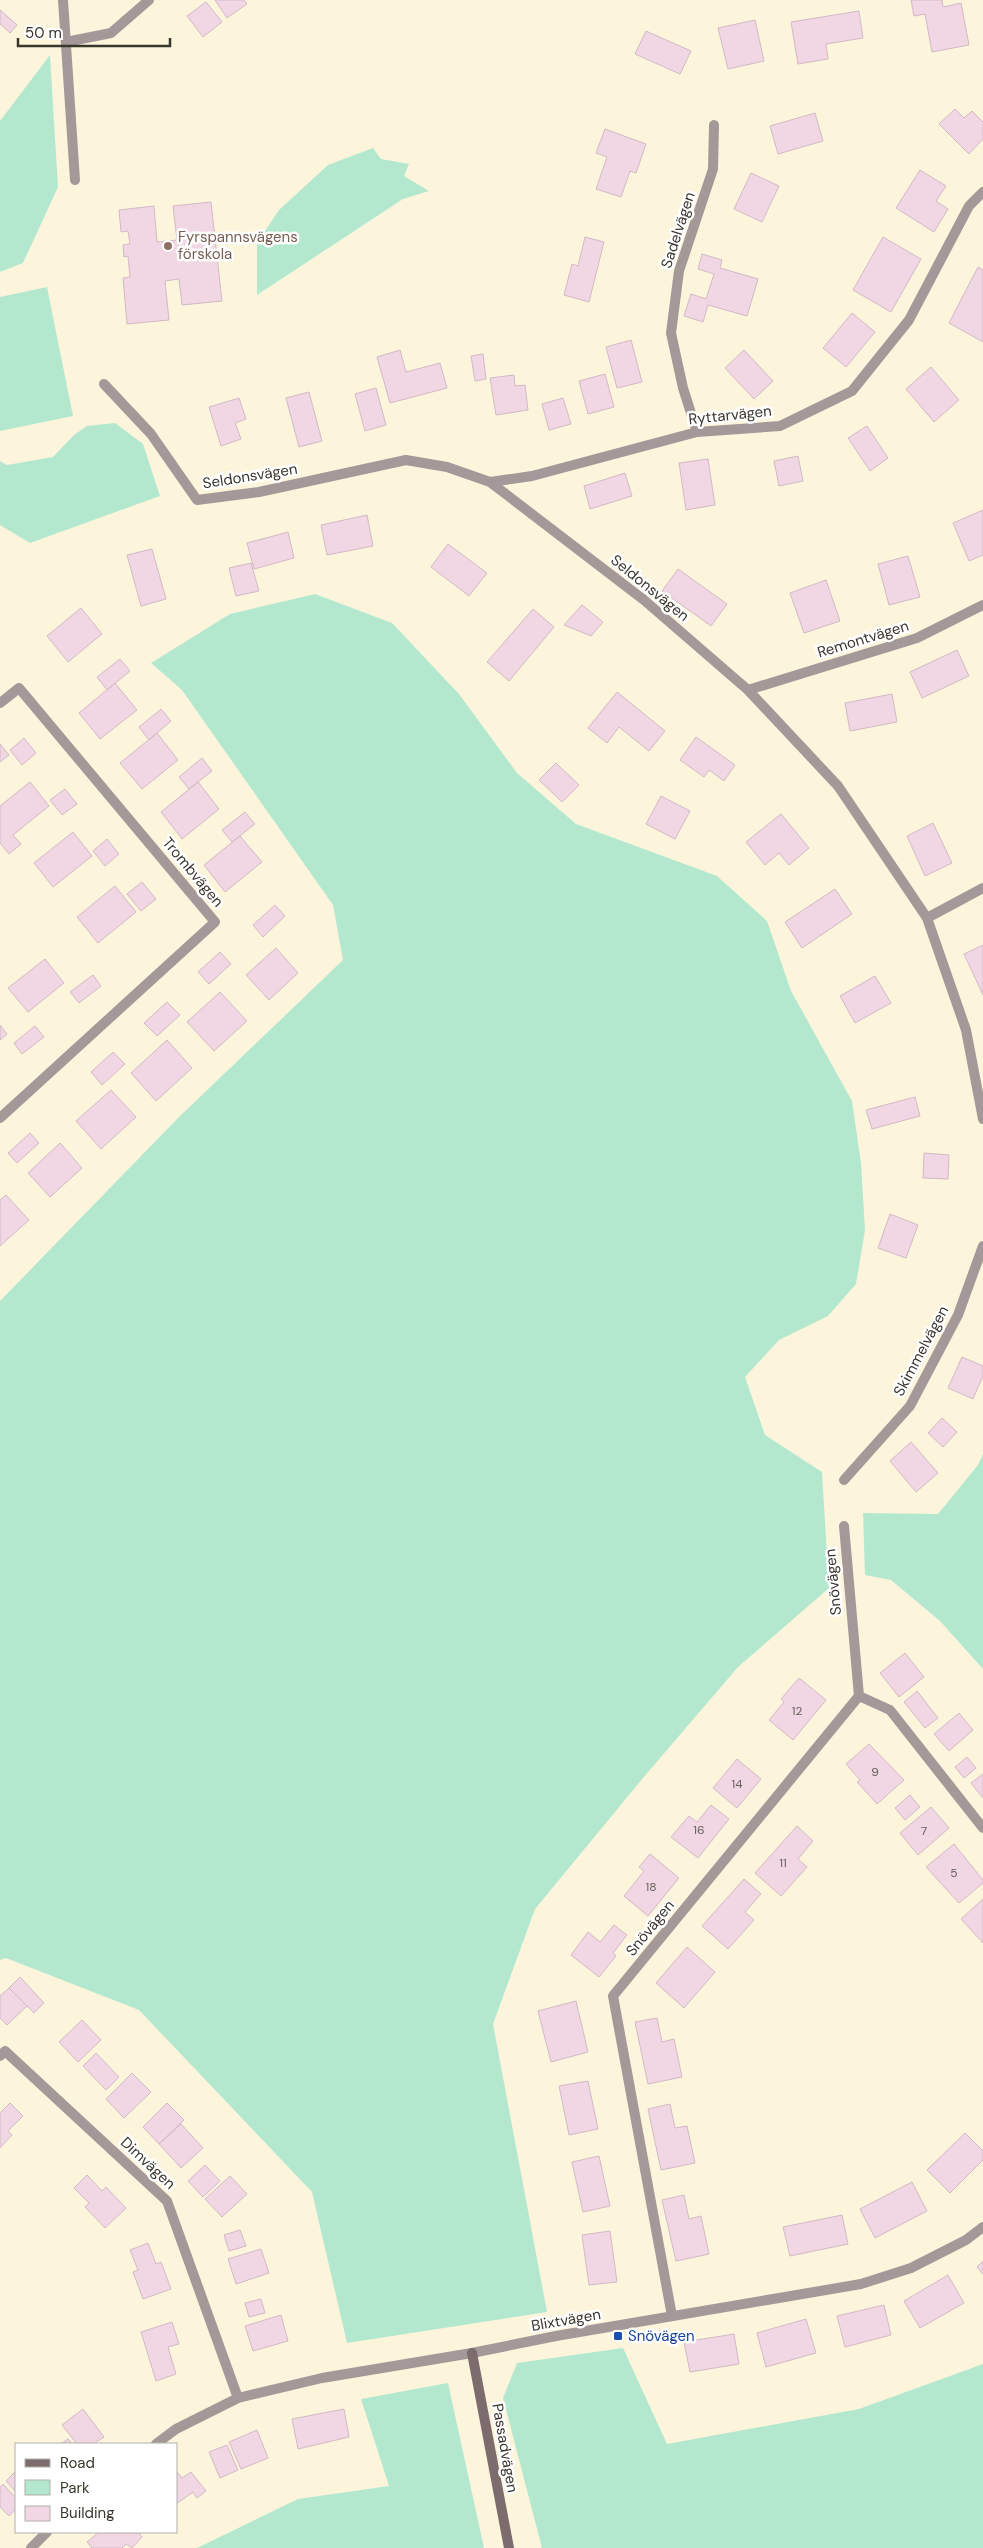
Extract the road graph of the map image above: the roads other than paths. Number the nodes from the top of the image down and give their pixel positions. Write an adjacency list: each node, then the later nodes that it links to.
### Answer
1 (63, 0): 3 (street)
2 (149, 0): 3 (street)
3 (66, 42): 5 (street)
4 (714, 125): 8 (street, Sadelvägen)
5 (75, 180)
6 (983, 192): 8 (street, Ryttarvägen)
7 (104, 384): 9 (street, Seldonsvägen)
8 (696, 432): 9 (street, Ryttarvägen)
9 (490, 482): 11 (street, Seldonsvägen)
10 (983, 605): 11 (street, Remontvägen)
11 (748, 690): 14 (street, Seldonsvägen)
12 (0, 704): 15 (street, Trombvägen)
13 (983, 888): 14 (street)
14 (927, 918): 16 (street, Seldonsvägen)
15 (0, 1118)
16 (983, 1119)
17 (983, 1246): 18 (street, Skimmelvägen)
18 (844, 1480)
19 (844, 1526): 20 (street, Snövägen)
20 (859, 1696): 21 (street); 24 (street, Snövägen)
21 (983, 1828)
22 (0, 2056): 26 (street, Dimvägen)
23 (983, 2227): 24 (street, Blixtvägen)
24 (672, 2316): 25 (street, Blixtvägen)
25 (472, 2354): 26 (street, Blixtvägen); 30 (street, Passadvägen)
26 (238, 2398): 27 (street, Blixtvägen)
27 (157, 2443)
28 (46, 2533): 29 (street)
29 (31, 2548)
30 (509, 2548)

